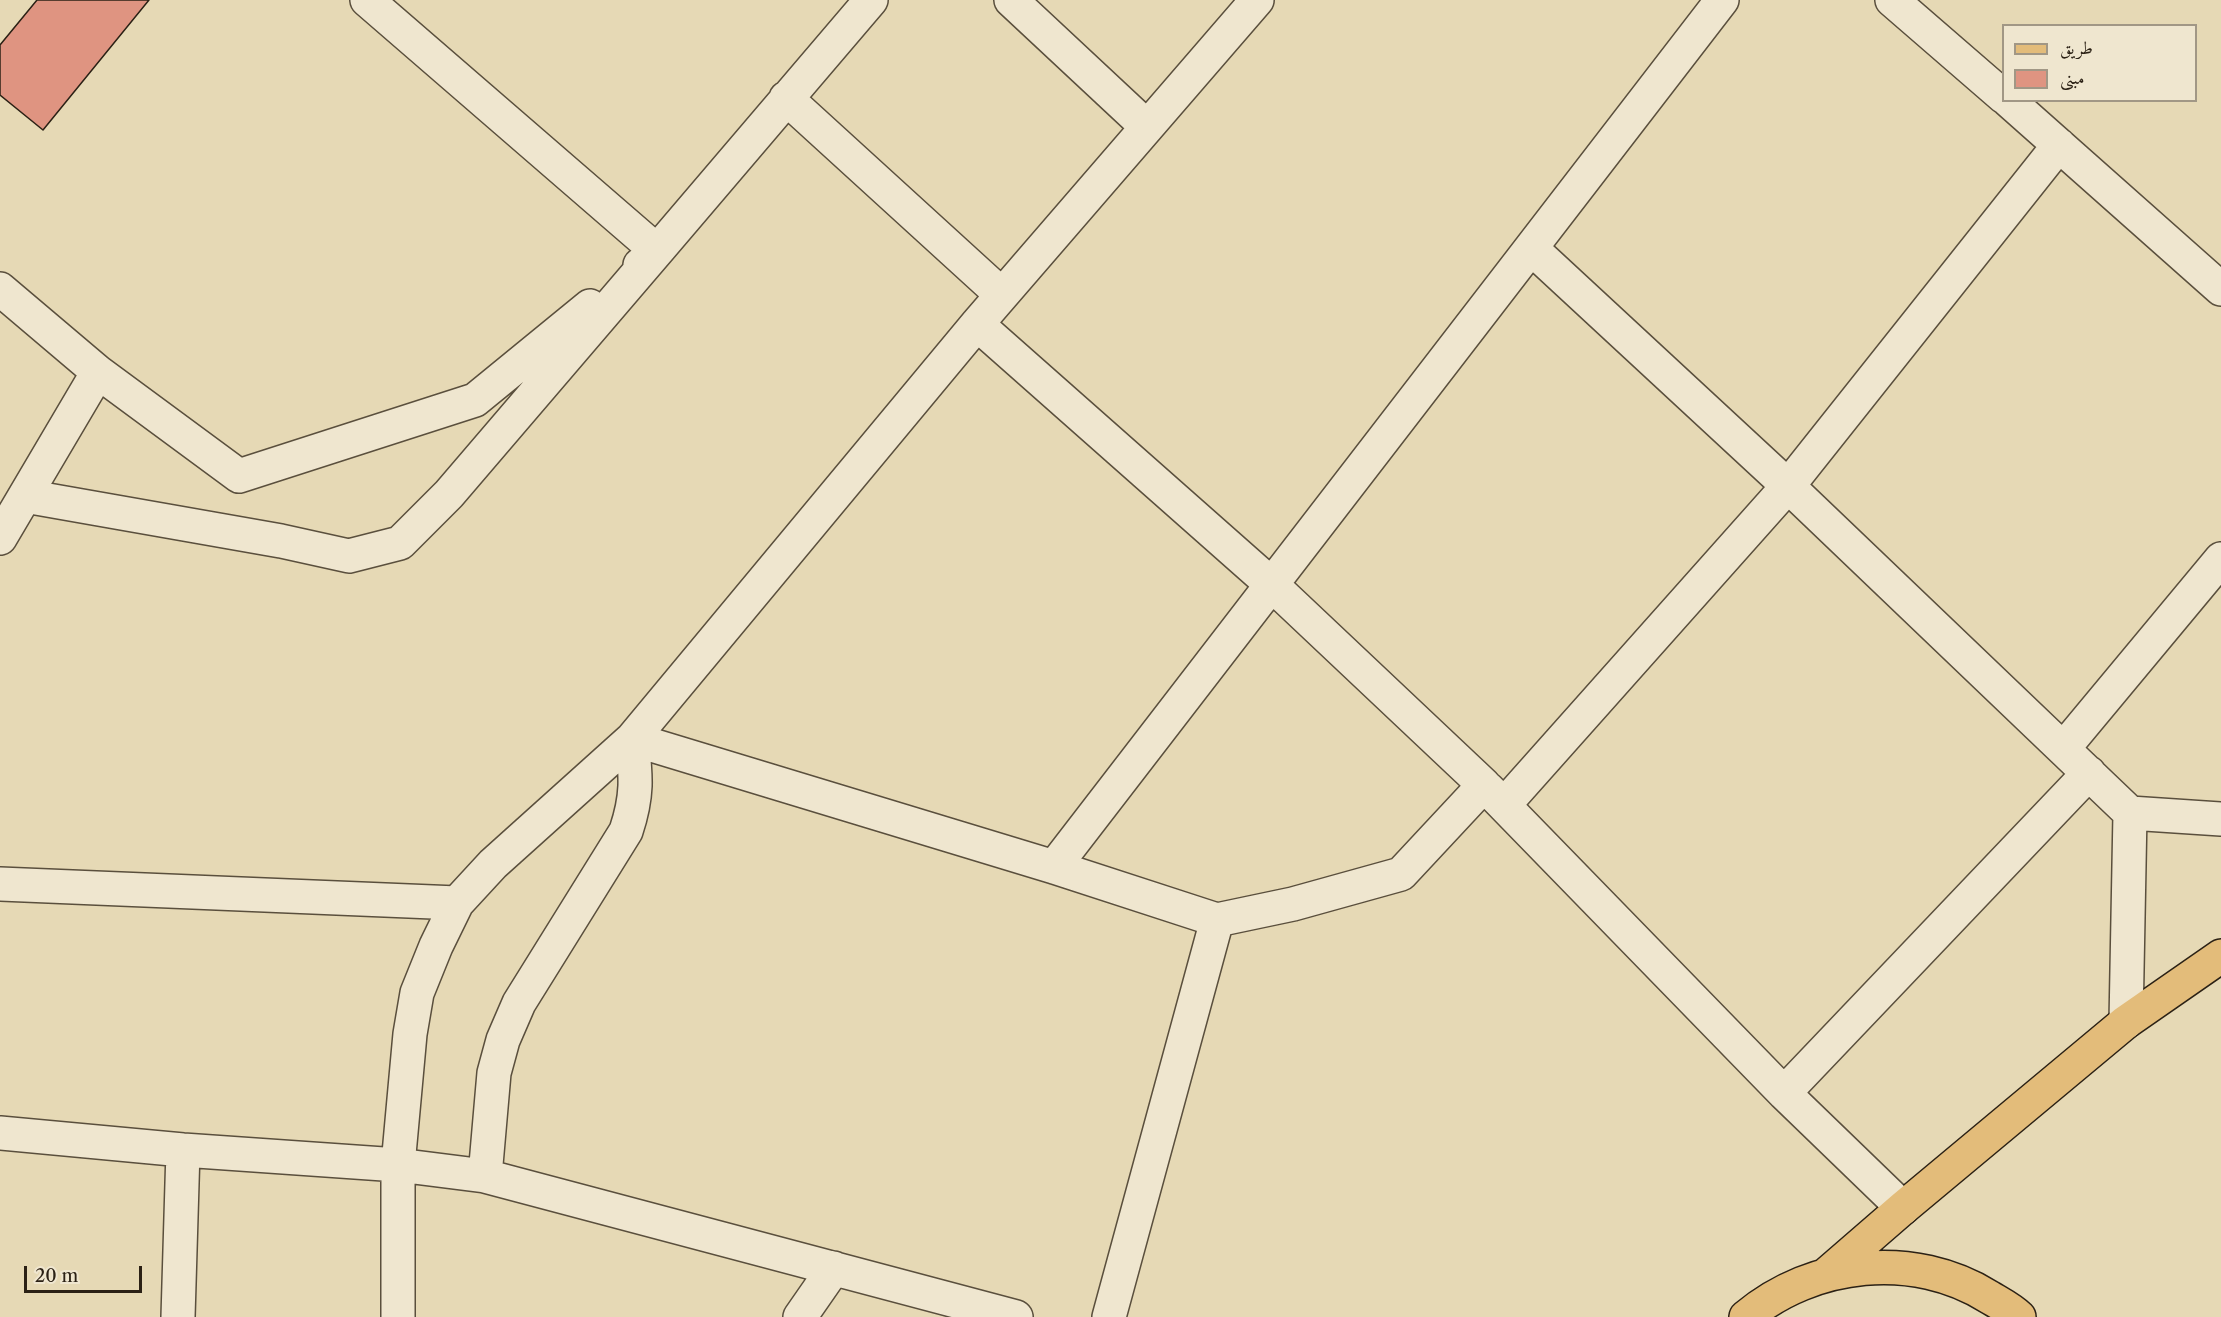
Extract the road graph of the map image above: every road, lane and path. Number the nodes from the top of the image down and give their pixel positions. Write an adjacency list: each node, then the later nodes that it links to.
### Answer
1 (367, 0): 13 (street)
2 (1011, 0): 10 (street)
3 (1257, 0): 10 (street)
4 (1722, 0): 12 (street)
5 (1892, 0): 7 (street)
6 (853, 6): 8 (street)
7 (2002, 94)
8 (786, 98): 13 (street); 16 (street)
9 (2010, 102): 11 (street)
10 (1147, 127): 16 (street)
11 (2059, 145): 15 (street); 19 (street)
12 (1531, 248): 19 (street); 23 (street)
13 (657, 251): 18 (street); 20 (street)
14 (0, 289): 18 (street)
15 (2221, 289)
16 (1002, 295): 17 (street)
17 (977, 324): 23 (street); 24 (street)
18 (98, 372): 20 (street)
19 (1788, 486): 25 (street); 27 (street)
20 (25, 496): 21 (street)
21 (0, 538)
22 (2221, 559): 25 (street)
23 (1271, 584): 27 (street); 30 (street)
24 (633, 739): 30 (street); 32 (street); 40 (street)
25 (2063, 749): 26 (street)
26 (2089, 773): 28 (street); 36 (street)
27 (1494, 795): 33 (street); 36 (street)
28 (2130, 813): 29 (street); 35 (street)
29 (2221, 819)
30 (1054, 867): 33 (street)
31 (0, 884): 32 (street)
32 (457, 903): 39 (street)
33 (1217, 920): 48 (street)
34 (2221, 956): 35 (main road)
35 (2126, 1022): 41 (main road)
36 (1784, 1093): 41 (street)
37 (0, 1133): 38 (street)
38 (183, 1150): 39 (street); 44 (street)
39 (398, 1164): 40 (street); 45 (street)
40 (485, 1176): 42 (street)
41 (1903, 1208): 43 (main road)
42 (834, 1268): 46 (street); 47 (street)
43 (1828, 1274): 49 (main road); 50 (main road)
44 (178, 1317)
45 (398, 1317)
46 (801, 1317)
47 (1016, 1317)
48 (1109, 1317)
49 (1746, 1317)
50 (2019, 1317)

